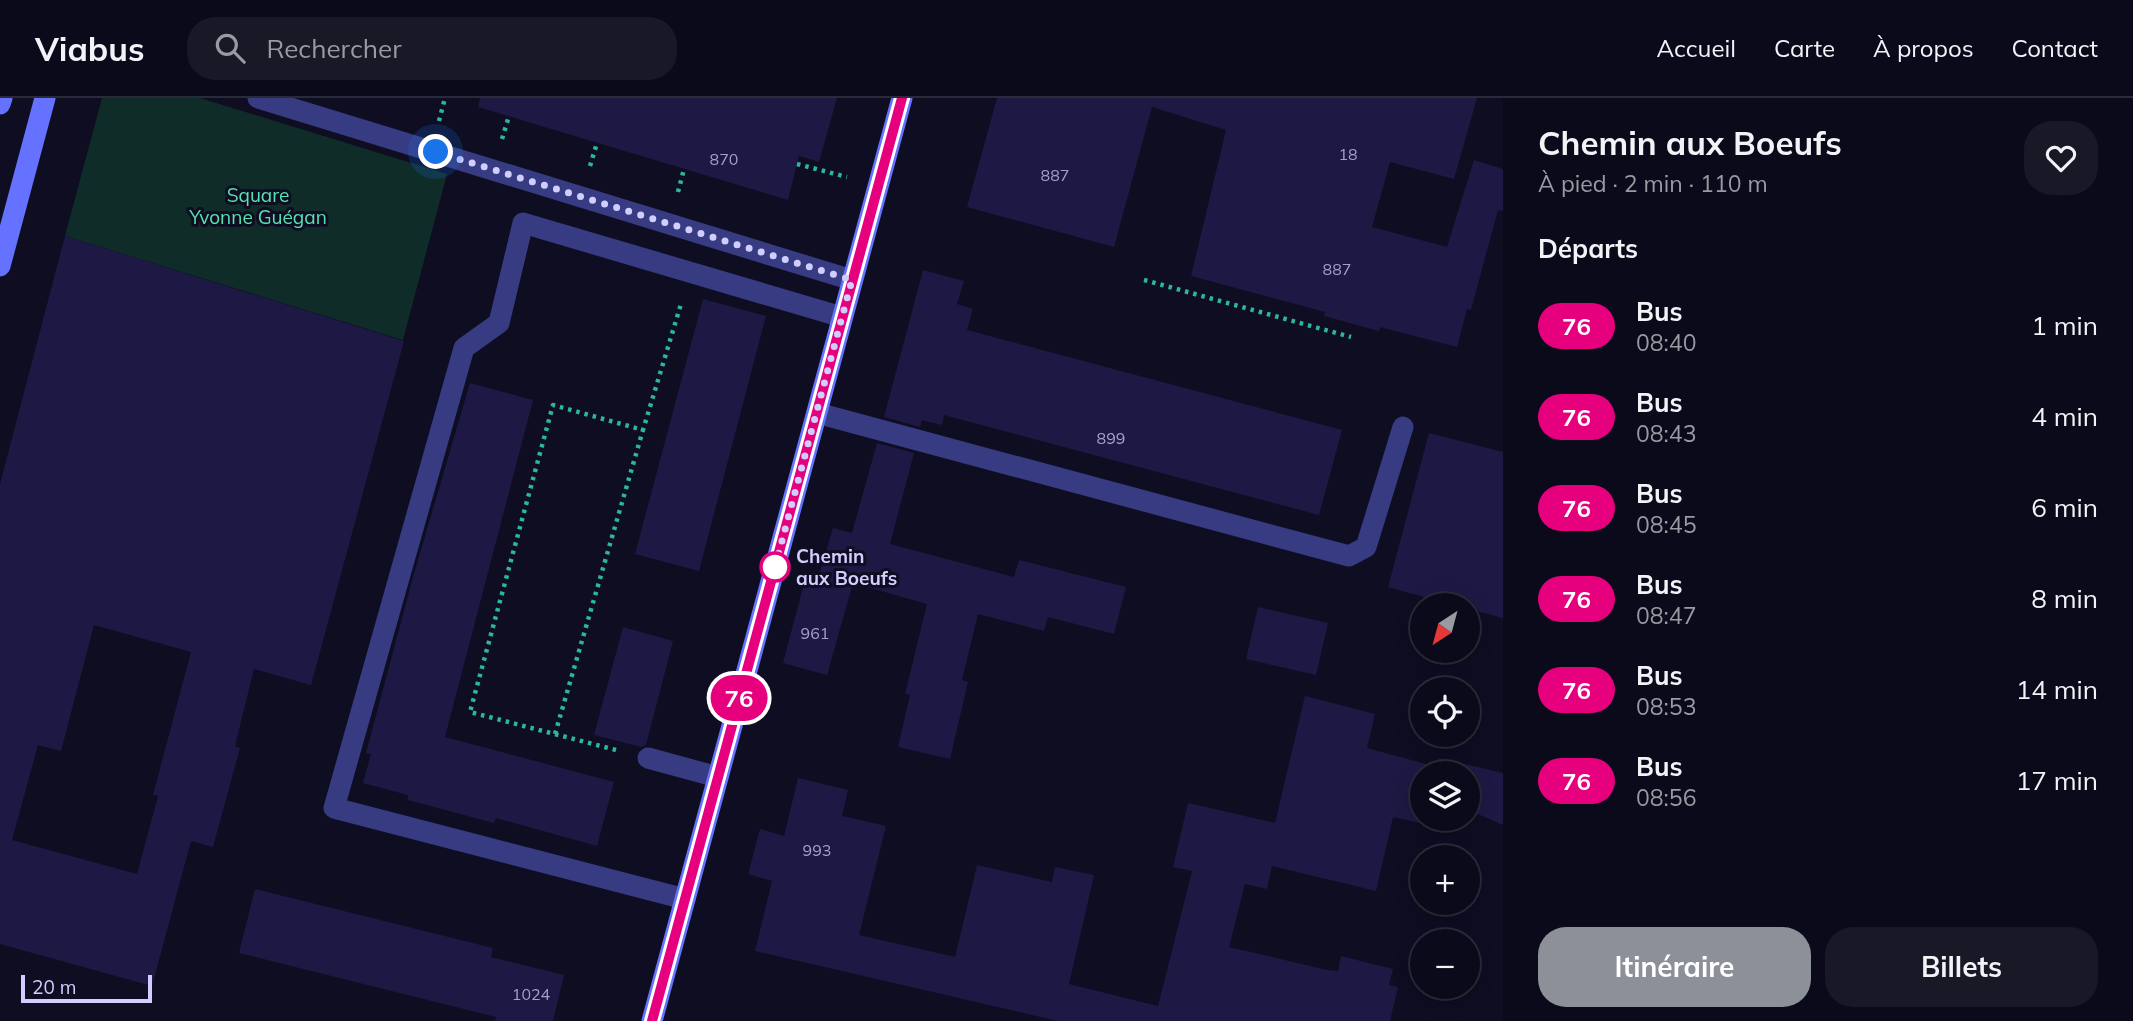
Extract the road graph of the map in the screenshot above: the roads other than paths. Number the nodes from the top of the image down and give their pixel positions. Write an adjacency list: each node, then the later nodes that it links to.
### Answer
1 (2, 98): 5 (street)
2 (45, 98): 6 (street)
3 (258, 98): 7 (street)
4 (902, 98): 7 (street)
5 (0, 104)
6 (0, 266)
7 (852, 280): 8 (street)
8 (842, 317): 9 (street); 13 (street)
9 (817, 413): 10 (street); 12 (street)
10 (1403, 427)
11 (648, 758): 12 (street)
12 (718, 777): 13 (street)
13 (685, 899): 14 (street)
14 (652, 1021)

